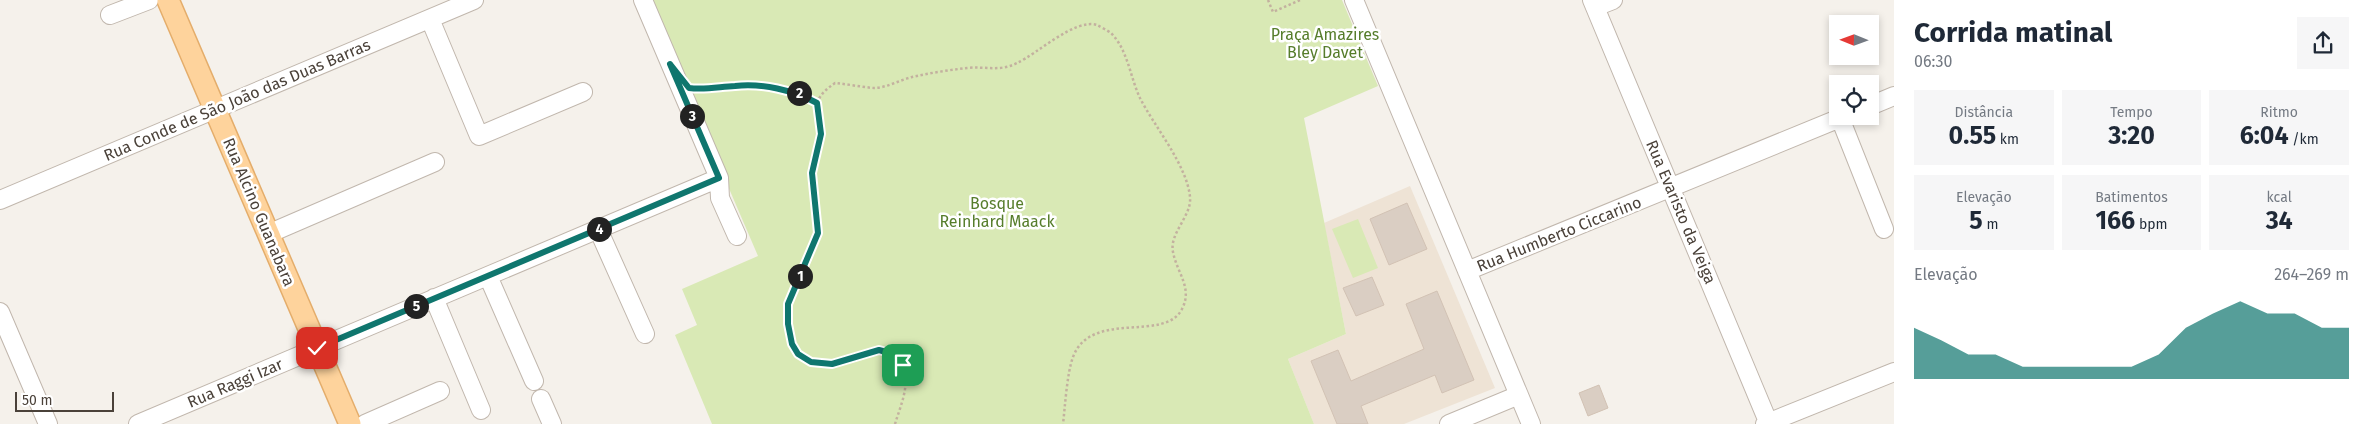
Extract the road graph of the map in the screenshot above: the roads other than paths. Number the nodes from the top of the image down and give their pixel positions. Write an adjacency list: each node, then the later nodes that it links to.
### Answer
1 (149, 0): 8 (street)
2 (168, 0): 13 (main road, Rua Alcino Guanabara)
3 (474, 0): 9 (street, Rua Conde de São João das Duas Barras)
4 (643, 0): 17 (street)
5 (1354, 0): 24 (street)
6 (1613, 0): 7 (street)
7 (1594, 4): 18 (street, Rua Evaristo da Veiga)
8 (110, 15)
9 (430, 19): 10 (street); 13 (street, Rua Conde de São João das Duas Barras)
10 (583, 92)
11 (1894, 96): 12 (street)
12 (1879, 102)
13 (215, 109): 19 (street, Rua Conde de São João das Duas Barras); 22 (main road, Rua Alcino Guanabara)
14 (1829, 123): 18 (street, Rua Humberto Ciccarino)
15 (1846, 125): 21 (street)
16 (435, 162): 22 (street)
17 (719, 178): 20 (street, Rua Raggi Izar); 23 (street)
18 (1670, 188): 24 (street, Rua Humberto Ciccarino); 36 (street, Rua Evaristo da Veiga)
19 (0, 200)
20 (598, 229): 25 (street, Rua Raggi Izar); 28 (street)
21 (1884, 229)
22 (268, 234): 29 (main road, Rua Alcino Guanabara)
23 (737, 236)
24 (1467, 272): 33 (street)
25 (488, 276): 26 (street, Rua Raggi Izar); 31 (street)
26 (434, 298): 29 (street, Rua Raggi Izar); 35 (street)
27 (0, 312): 37 (street)
28 (646, 334)
29 (317, 348): 38 (street, Rua Raggi Izar); 39 (main road, Rua Alcino Guanabara)
30 (1894, 372): 36 (street)
31 (534, 381)
32 (440, 391): 40 (street)
33 (1519, 395): 42 (street); 43 (street)
34 (541, 399): 41 (street)
35 (481, 410)
36 (1767, 423)
37 (48, 424)
38 (138, 424)
39 (350, 424)
40 (365, 424)
41 (552, 424)
42 (1449, 424)
43 (1531, 424)

